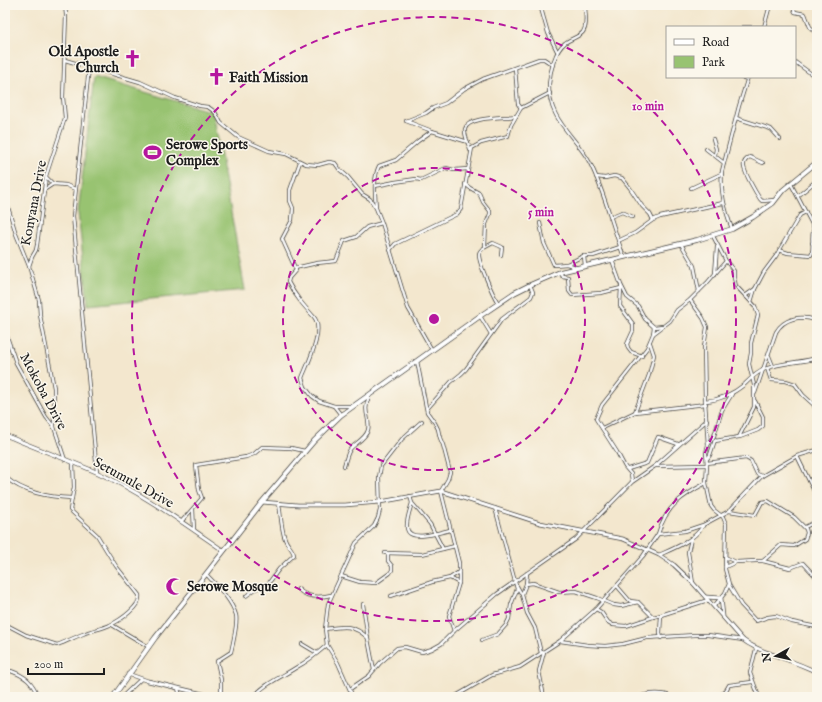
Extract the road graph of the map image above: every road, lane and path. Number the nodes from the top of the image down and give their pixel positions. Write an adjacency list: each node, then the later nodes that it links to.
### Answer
1 (65, 5): 9 (street, Konyana Drive)
2 (540, 5): 8 (street)
3 (585, 5): 8 (street)
4 (770, 5): 6 (street)
5 (792, 5): 7 (street)
6 (764, 26)
7 (817, 34)
8 (557, 51): 11 (street)
9 (65, 60): 12 (street); 33 (street, Konyana Drive)
10 (796, 63): 15 (street)
11 (553, 65): 13 (street); 16 (street)
12 (89, 68): 27 (street); 41 (street)
13 (515, 68): 17 (street); 20 (street)
14 (748, 78): 19 (street)
15 (817, 78)
16 (550, 93): 17 (street); 34 (street)
17 (521, 108): 18 (street)
18 (517, 116): 23 (street); 25 (street)
19 (736, 118): 22 (street); 29 (street)
20 (432, 132): 23 (street); 39 (street)
21 (713, 139): 26 (street)
22 (780, 139)
23 (468, 142): 25 (street)
24 (706, 149): 26 (street)
25 (470, 151): 31 (street)
26 (715, 156): 29 (street)
27 (300, 162): 47 (street); 75 (street)
28 (817, 162): 38 (main road)
29 (724, 163): 32 (street)
30 (763, 163): 45 (street)
31 (468, 169): 37 (street); 39 (street)
32 (722, 174): 40 (street); 46 (street)
33 (46, 176): 36 (street); 42 (street, Konyana Drive)
34 (596, 177): 49 (street); 51 (street)
35 (817, 180): 43 (street)
36 (53, 184): 41 (street); 42 (street)
37 (465, 184): 63 (street); 65 (street)
38 (791, 184): 43 (street); 45 (main road)
39 (375, 186): 47 (street)
40 (691, 188)
41 (75, 189): 133 (street)
42 (44, 190): 73 (street, Konyana Drive)
43 (798, 196): 48 (street)
44 (5, 197): 73 (street)
45 (775, 200): 55 (main road)
46 (724, 202): 51 (street); 55 (street)
47 (376, 208): 52 (street)
48 (806, 212): 54 (street); 66 (street)
49 (610, 217): 50 (street); 59 (street)
50 (633, 217)
51 (653, 220): 59 (street)
52 (382, 223): 65 (street); 75 (street)
53 (540, 223): 72 (street)
54 (814, 228): 56 (street); 60 (street)
55 (732, 229): 57 (main road)
56 (817, 231)
57 (713, 236): 61 (main road); 62 (street)
58 (817, 239): 60 (street)
59 (618, 241): 64 (street)
60 (812, 243): 66 (street)
61 (681, 244): 69 (main road); 82 (street)
62 (718, 246): 71 (street); 78 (street)
63 (485, 247): 67 (street); 86 (street)
64 (620, 248): 68 (street); 69 (street)
65 (390, 250): 95 (street)
66 (779, 250): 81 (street)
67 (501, 255)
68 (584, 256): 72 (street); 74 (street)
69 (624, 257): 70 (main road)
70 (612, 260): 74 (main road); 80 (street)
71 (726, 261): 78 (street); 83 (street)
72 (567, 264): 76 (street)
73 (30, 266): 116 (street, Konyana Drive)
74 (585, 266): 76 (main road)
75 (295, 268): 108 (street)
76 (578, 268): 77 (main road)
77 (560, 272): 79 (main road); 80 (street)
78 (715, 275): 82 (street)
79 (530, 285): 86 (main road); 92 (street)
80 (621, 286): 90 (street); 97 (street)
81 (755, 289): 83 (street); 85 (street)
82 (699, 291): 84 (street)
83 (745, 296): 85 (street)
84 (690, 300): 89 (street); 107 (street)
85 (751, 302): 103 (street)
86 (498, 304): 87 (main road)
87 (480, 316): 92 (street); 95 (main road)
88 (816, 321): 96 (street)
89 (664, 326): 90 (street); 93 (street)
90 (654, 327): 93 (street)
91 (5, 331): 116 (street, Mokoba Drive)
92 (491, 334): 110 (street)
93 (653, 334): 94 (street)
94 (650, 343): 97 (street); 111 (street)
95 (432, 351): 99 (main road)
96 (769, 355): 100 (street); 102 (street)
97 (642, 356): 117 (street)
98 (817, 358): 100 (street)
99 (417, 361): 105 (main road); 110 (street)
100 (774, 366): 101 (street)
101 (767, 368): 102 (street); 113 (street)
102 (763, 370): 103 (street); 106 (street)
103 (751, 378): 104 (street); 106 (street)
104 (733, 394): 107 (street); 119 (street)
105 (369, 396): 109 (main road); 130 (street)
106 (755, 397): 120 (street); 120 (street)
107 (705, 403): 111 (street); 114 (street)
108 (334, 406): 109 (street); 112 (street)
109 (354, 406): 112 (main road)
110 (427, 410): 138 (street)
111 (635, 412): 117 (street)
112 (342, 415): 125 (main road)
113 (817, 415)
114 (707, 420): 122 (street); 123 (street)
115 (422, 421): 143 (street)
116 (54, 427): 127 (street, Mokoba Drive)
117 (602, 428): 132 (street)
118 (5, 435): 127 (street, Setumule Drive)
119 (714, 436): 121 (street); 123 (street)
120 (739, 437): 121 (street)
121 (715, 441): 128 (street)
122 (678, 444): 131 (street); 132 (street)
123 (708, 445): 128 (street)
124 (817, 450): 126 (street)
125 (305, 451): 142 (main road); 147 (street)
126 (797, 456): 134 (street); 140 (street)
127 (65, 460): 129 (street, Setumule Drive)
128 (707, 462): 131 (street); 134 (street); 137 (street)
129 (73, 463): 133 (street, Setumule Drive); 141 (street)
130 (344, 466)
131 (655, 466): 136 (street)
132 (628, 469): 136 (street)
133 (97, 472): 151 (street, Setumule Drive)
134 (762, 476): 148 (street)
135 (5, 478): 141 (street)
136 (632, 482): 156 (street)
137 (706, 483): 149 (street); 158 (street)
138 (441, 491): 139 (street); 146 (street); 155 (street)
139 (410, 496): 143 (street); 144 (street)
140 (817, 497)
141 (72, 498): 198 (street)
142 (262, 502): 145 (street); 163 (main road)
143 (380, 502): 145 (street); 172 (street)
144 (412, 503): 157 (street); 157 (street)
145 (279, 504): 185 (street)
146 (495, 508): 156 (street); 175 (street)
147 (193, 509): 151 (street); 154 (street)
148 (729, 511): 149 (street); 153 (street)
149 (721, 516): 152 (street); 165 (street)
150 (817, 521): 153 (street)
151 (181, 522): 154 (street, Setumule Drive)
152 (703, 525): 158 (street); 159 (street)
153 (805, 527): 166 (street)
154 (194, 530): 163 (street, Setumule Drive)
155 (450, 530): 157 (street); 160 (street)
156 (584, 532): 162 (street); 170 (street)
157 (435, 534): 161 (street)
158 (658, 534): 162 (street)
159 (691, 538): 164 (street); 177 (street)
160 (455, 546): 161 (street); 169 (street)
161 (443, 549): 172 (street)
162 (648, 549): 164 (street); 181 (street)
163 (224, 551): 171 (main road)
164 (659, 555): 177 (street)
165 (725, 557): 167 (street); 168 (street)
166 (763, 561): 167 (street); 174 (street)
167 (736, 562): 168 (street)
168 (725, 568): 179 (street)
169 (460, 572): 173 (street); 176 (street)
170 (527, 573): 175 (street); 178 (street)
171 (206, 574): 209 (main road); 229 (street)
172 (341, 576): 183 (street)
173 (450, 578): 176 (street); 186 (street)
174 (817, 578)
175 (515, 581): 180 (street); 201 (street)
176 (459, 583): 201 (street)
177 (693, 583): 187 (street)
178 (526, 584): 180 (street); 184 (street); 189 (street)
179 (729, 584): 188 (street); 199 (street)
180 (516, 585): 184 (street); 204 (street)
181 (617, 586): 189 (street); 190 (street)
182 (298, 589): 183 (street)
183 (332, 595): 200 (street)
184 (522, 595): 211 (street)
185 (246, 596)
186 (391, 596)
187 (707, 598): 188 (street); 192 (street); 194 (street)
188 (721, 598): 192 (street); 196 (street)
189 (604, 600): 190 (street); 193 (street)
190 (638, 602): 195 (street)
191 (363, 604): 203 (street)
192 (714, 606): 196 (street)
193 (596, 609): 195 (street); 206 (street)
194 (661, 615): 195 (street); 202 (street)
195 (653, 617)
196 (724, 618): 205 (street)
197 (5, 624): 198 (street)
198 (111, 624): 209 (street)
199 (817, 627)
200 (325, 629): 203 (street); 208 (street)
201 (454, 631): 214 (street)
202 (661, 638): 205 (street); 206 (street)
203 (368, 639): 214 (street)
204 (482, 640)
205 (742, 640): 210 (street)
206 (560, 641): 211 (street)
207 (302, 644): 212 (street)
208 (327, 645): 212 (street); 220 (street)
209 (149, 647): 216 (main road)
210 (756, 649): 215 (street); 218 (street)
211 (542, 652): 232 (street); 233 (street)
212 (317, 653): 230 (street)
213 (11, 671): 224 (street)
214 (374, 671): 220 (street)
215 (817, 672)
216 (128, 674): 217 (street); 225 (main road)
217 (141, 679): 219 (street); 226 (street)
218 (752, 682): 221 (street); 237 (street)
219 (178, 688): 222 (street); 227 (street)
220 (350, 689): 231 (street)
221 (725, 692): 223 (street); 236 (street)
222 (202, 695): 228 (street)
223 (726, 696)
224 (38, 697)
225 (113, 697)
226 (122, 697)
227 (180, 697)
228 (216, 697)
229 (222, 697)
230 (254, 697)
231 (353, 697)
232 (454, 697)
233 (544, 697)
234 (638, 697): 235 (street)
235 (673, 697)
236 (716, 697)
237 (759, 697)

